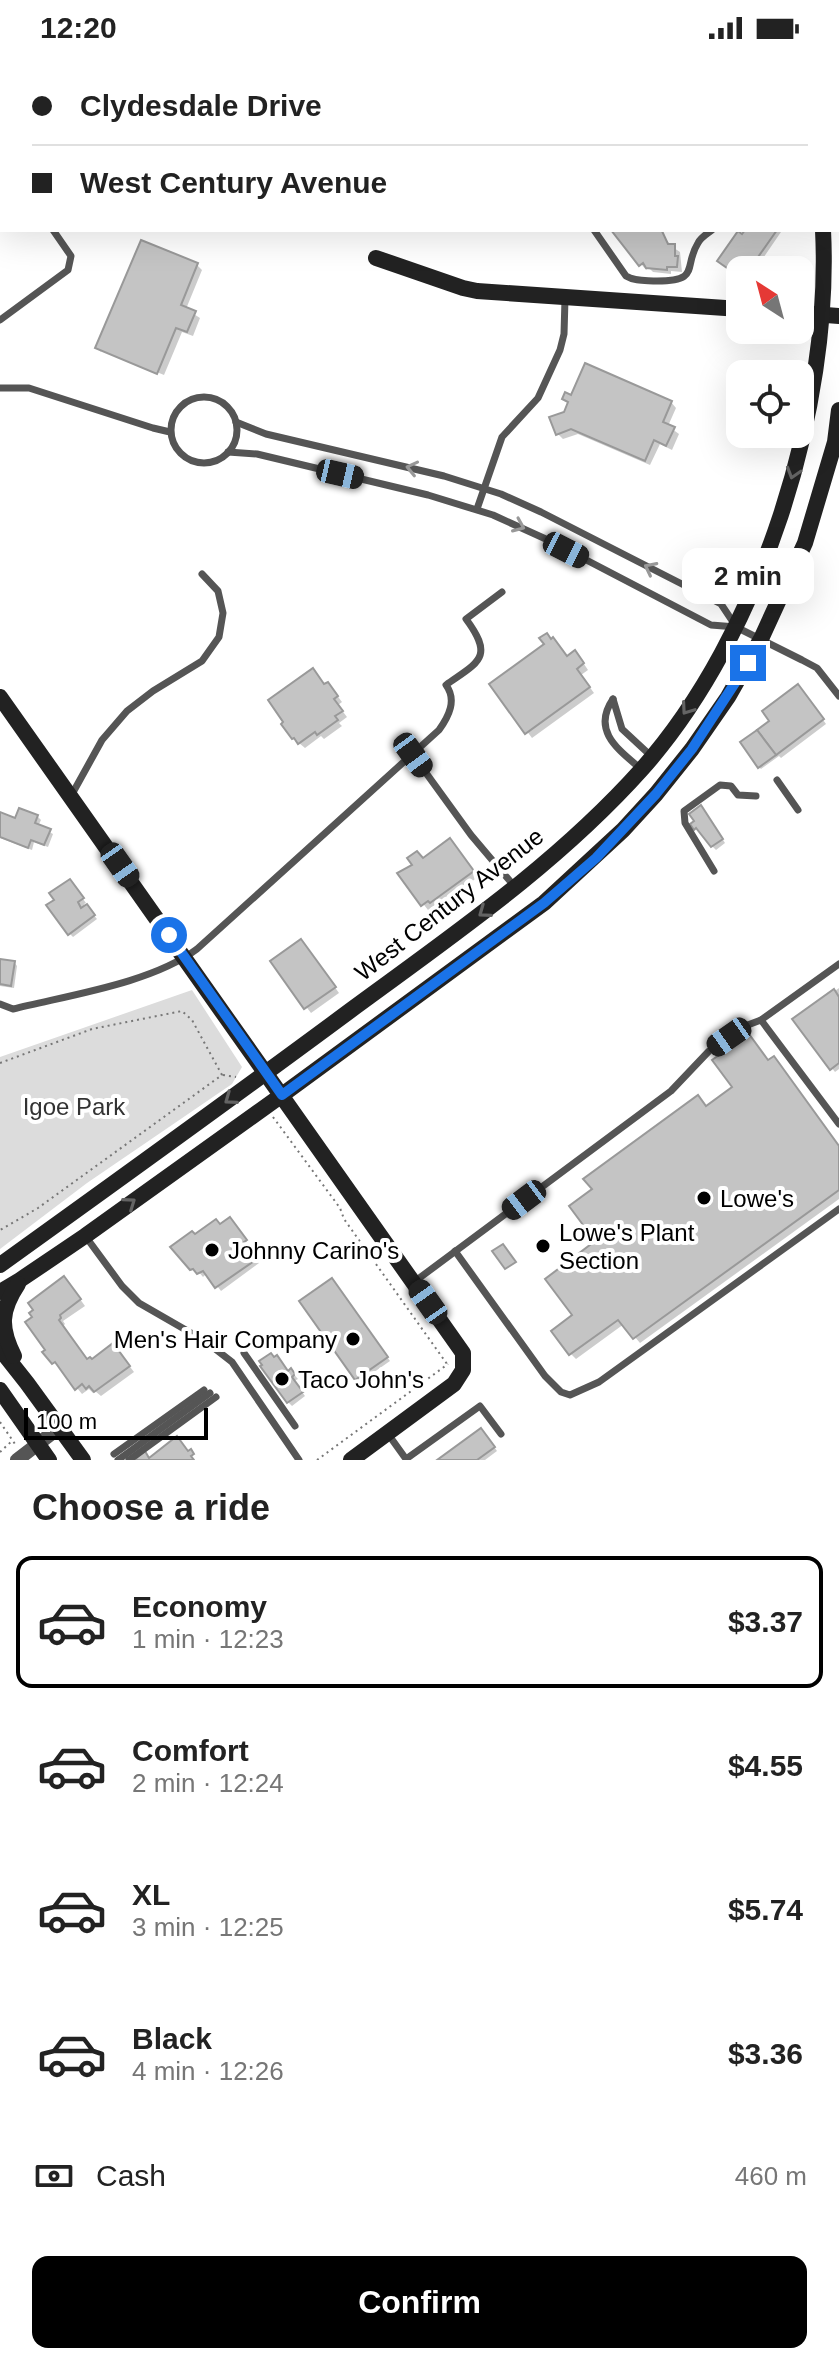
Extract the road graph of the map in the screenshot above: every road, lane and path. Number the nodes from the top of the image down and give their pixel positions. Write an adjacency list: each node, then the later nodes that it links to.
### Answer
1 (54, 232): 9 (lane)
2 (595, 232): 3 (lane)
3 (709, 232)
4 (823, 232): 8 (main road, West Century Avenue)
5 (376, 258): 6 (main road)
6 (565, 297): 7 (main road); 15 (lane)
7 (726, 308)
8 (831, 315): 19 (main road, West Century Avenue, one-way to 19)
9 (0, 320)
10 (0, 388): 13 (lane)
11 (839, 410): 20 (main road)
12 (236, 422): 13 (lane); 14 (lane); 15 (lane, one-way to 12)
13 (170, 432): 14 (lane)
14 (228, 452): 16 (lane)
15 (483, 488): 16 (lane); 19 (lane, one-way to 15)
16 (477, 509): 19 (lane, one-way to 19)
17 (202, 574): 26 (lane)
18 (502, 592): 23 (lane)
19 (736, 627): 20 (lane); 24 (main road, West Century Avenue, one-way to 24)
20 (761, 639): 21 (lane); 39 (main road)
21 (839, 696)
22 (0, 697): 26 (main road)
23 (413, 755): 30 (lane); 31 (lane)
24 (647, 762): 24 (lane); 30 (main road, West Century Avenue)
25 (777, 780): 28 (lane)
26 (71, 796): 31 (main road)
27 (756, 796): 29 (lane)
28 (798, 810)
29 (714, 871)
30 (517, 888): 36 (main road, West Century Avenue, one-way to 36)
31 (186, 958): 33 (lane); 36 (main road)
32 (839, 964): 34 (lane)
33 (0, 1004)
34 (761, 1020): 41 (lane); 45 (lane)
35 (0, 1063): 37 (path)
36 (266, 1073): 38 (main road, West Century Avenue); 39 (main road)
37 (222, 1075): 38 (path); 43 (path)
38 (247, 1087): 46 (main road, West Century Avenue, one-way to 46)
39 (282, 1095): 40 (main road); 48 (main road)
40 (262, 1109): 44 (main road, one-way to 40); 53 (path)
41 (839, 1124)
42 (839, 1209): 45 (lane)
43 (0, 1230)
44 (85, 1236): 47 (main road); 70 (lane)
45 (455, 1251): 48 (lane)
46 (0, 1265)
47 (20, 1280): 49 (main road); 54 (main road)
48 (414, 1282): 52 (main road)
49 (0, 1292)
50 (0, 1349): 54 (main road)
51 (244, 1353): 57 (lane)
52 (463, 1353): 53 (path); 59 (main road)
53 (447, 1364): 71 (path)
54 (27, 1383): 58 (main road)
55 (0, 1390): 62 (main road)
56 (0, 1422): 61 (path)
57 (295, 1426)
58 (60, 1427): 62 (street); 68 (main road)
59 (387, 1433): 66 (lane); 72 (main road)
60 (501, 1434): 66 (lane)
61 (13, 1440): 63 (path); 64 (path)
62 (38, 1444): 64 (street); 67 (main road)
63 (0, 1452)
64 (20, 1457)
65 (116, 1457): 69 (lane)
66 (405, 1459)
67 (49, 1460)
68 (83, 1460)
69 (129, 1460)
70 (299, 1460)
71 (317, 1460)
72 (351, 1460)

